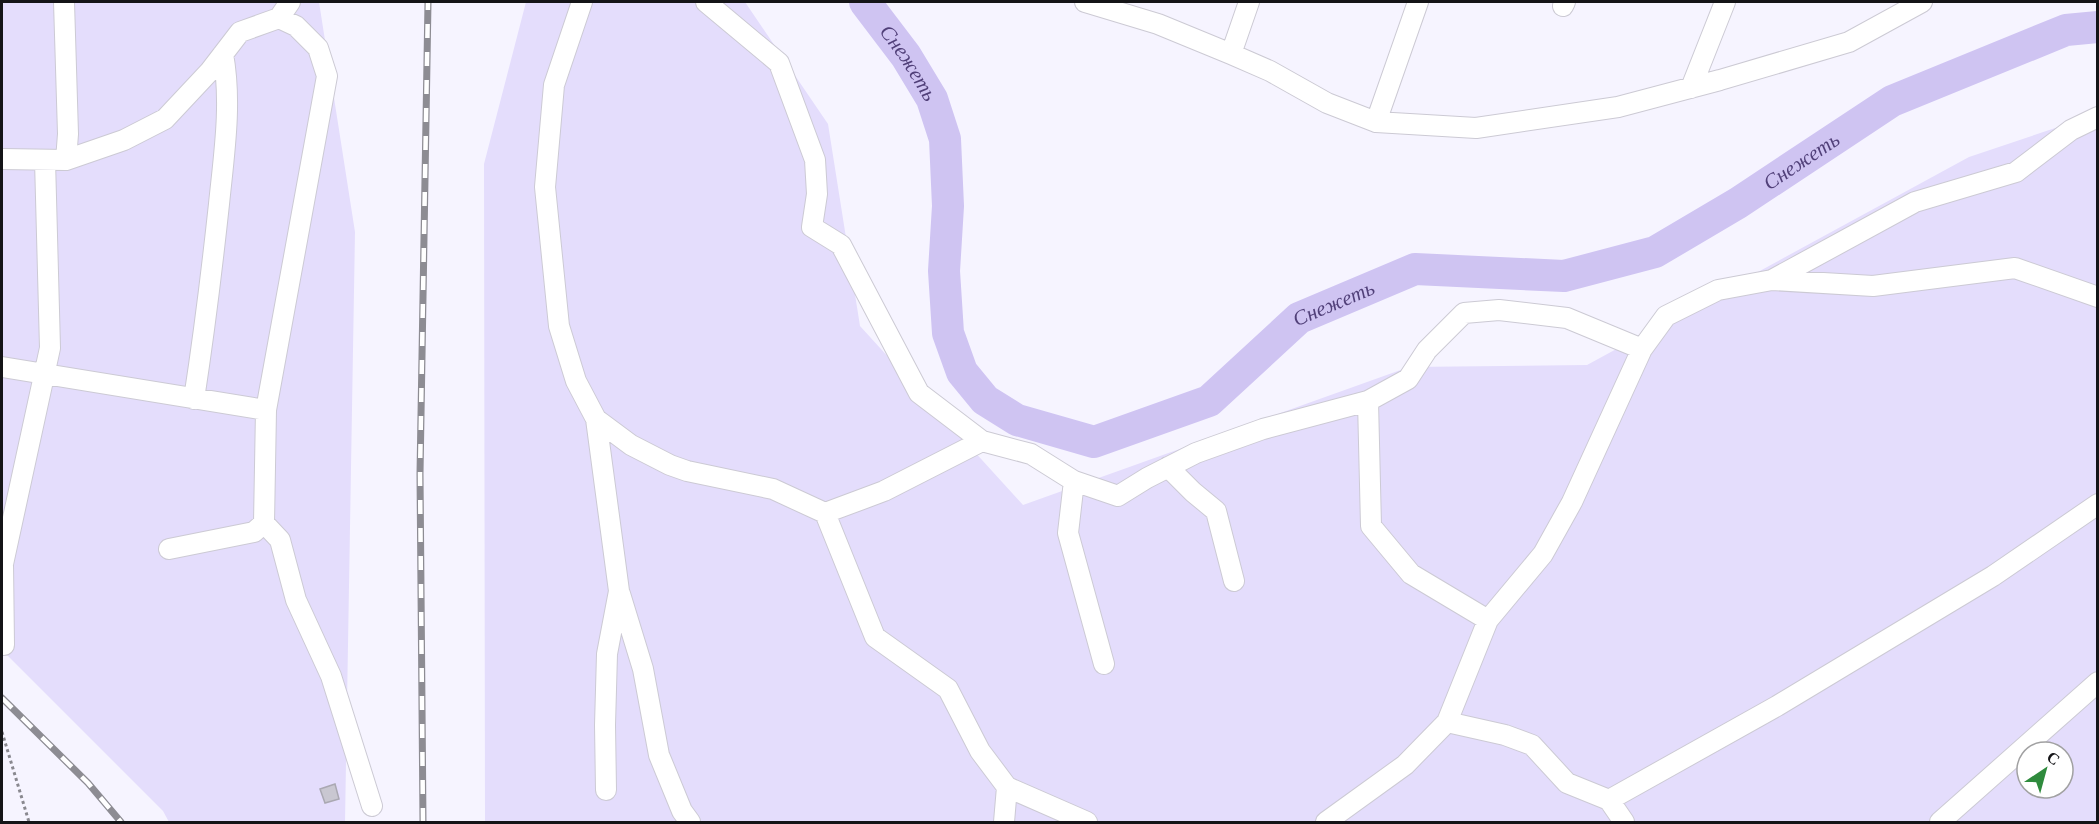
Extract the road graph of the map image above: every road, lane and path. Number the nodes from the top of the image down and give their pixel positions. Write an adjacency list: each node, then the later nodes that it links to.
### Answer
1 (64, 2): 19 (street)
2 (290, 2): 11 (street)
3 (582, 2): 28 (street)
4 (706, 2): 29 (street)
5 (1249, 2): 13 (street)
6 (1418, 2): 16 (street)
7 (1725, 2): 14 (street)
8 (1922, 2): 10 (street)
9 (1095, 3): 13 (street)
10 (1896, 9): 14 (street)
11 (279, 18): 12 (street); 27 (street)
12 (223, 54): 19 (street); 25 (street)
13 (1231, 54): 16 (street)
14 (1691, 88): 16 (street)
15 (2097, 117): 20 (street)
16 (1376, 122)
17 (2, 159): 18 (street)
18 (45, 160): 19 (street); 24 (street)
19 (66, 160)
20 (1772, 280): 21 (street); 22 (street)
21 (2097, 297)
22 (1642, 349): 26 (street); 38 (street)
23 (2, 367): 24 (street)
24 (44, 374): 25 (street); 39 (street)
25 (194, 399): 27 (street)
26 (1368, 401): 30 (street); 38 (street)
27 (266, 410): 34 (street)
28 (596, 419): 33 (street); 37 (street)
29 (982, 441): 31 (street); 33 (street)
30 (1168, 466): 31 (street); 36 (street)
31 (1074, 481): 40 (street)
32 (2097, 504): 46 (street)
33 (825, 513): 44 (street)
34 (264, 523): 35 (street); 47 (street)
35 (169, 549)
36 (1234, 581)
37 (619, 591): 45 (street); 49 (street)
38 (1488, 620): 42 (street)
39 (4, 645)
40 (1104, 664)
41 (2097, 682): 54 (street)
42 (1447, 722): 46 (street); 52 (street)
43 (2, 732): 48 (path)
44 (1007, 787): 50 (street); 51 (street)
45 (606, 790)
46 (1609, 800): 53 (street)
47 (372, 806)
48 (28, 822)
49 (690, 822)
50 (1004, 822)
51 (1087, 822)
52 (1326, 822)
53 (1624, 822)
54 (1940, 822)

